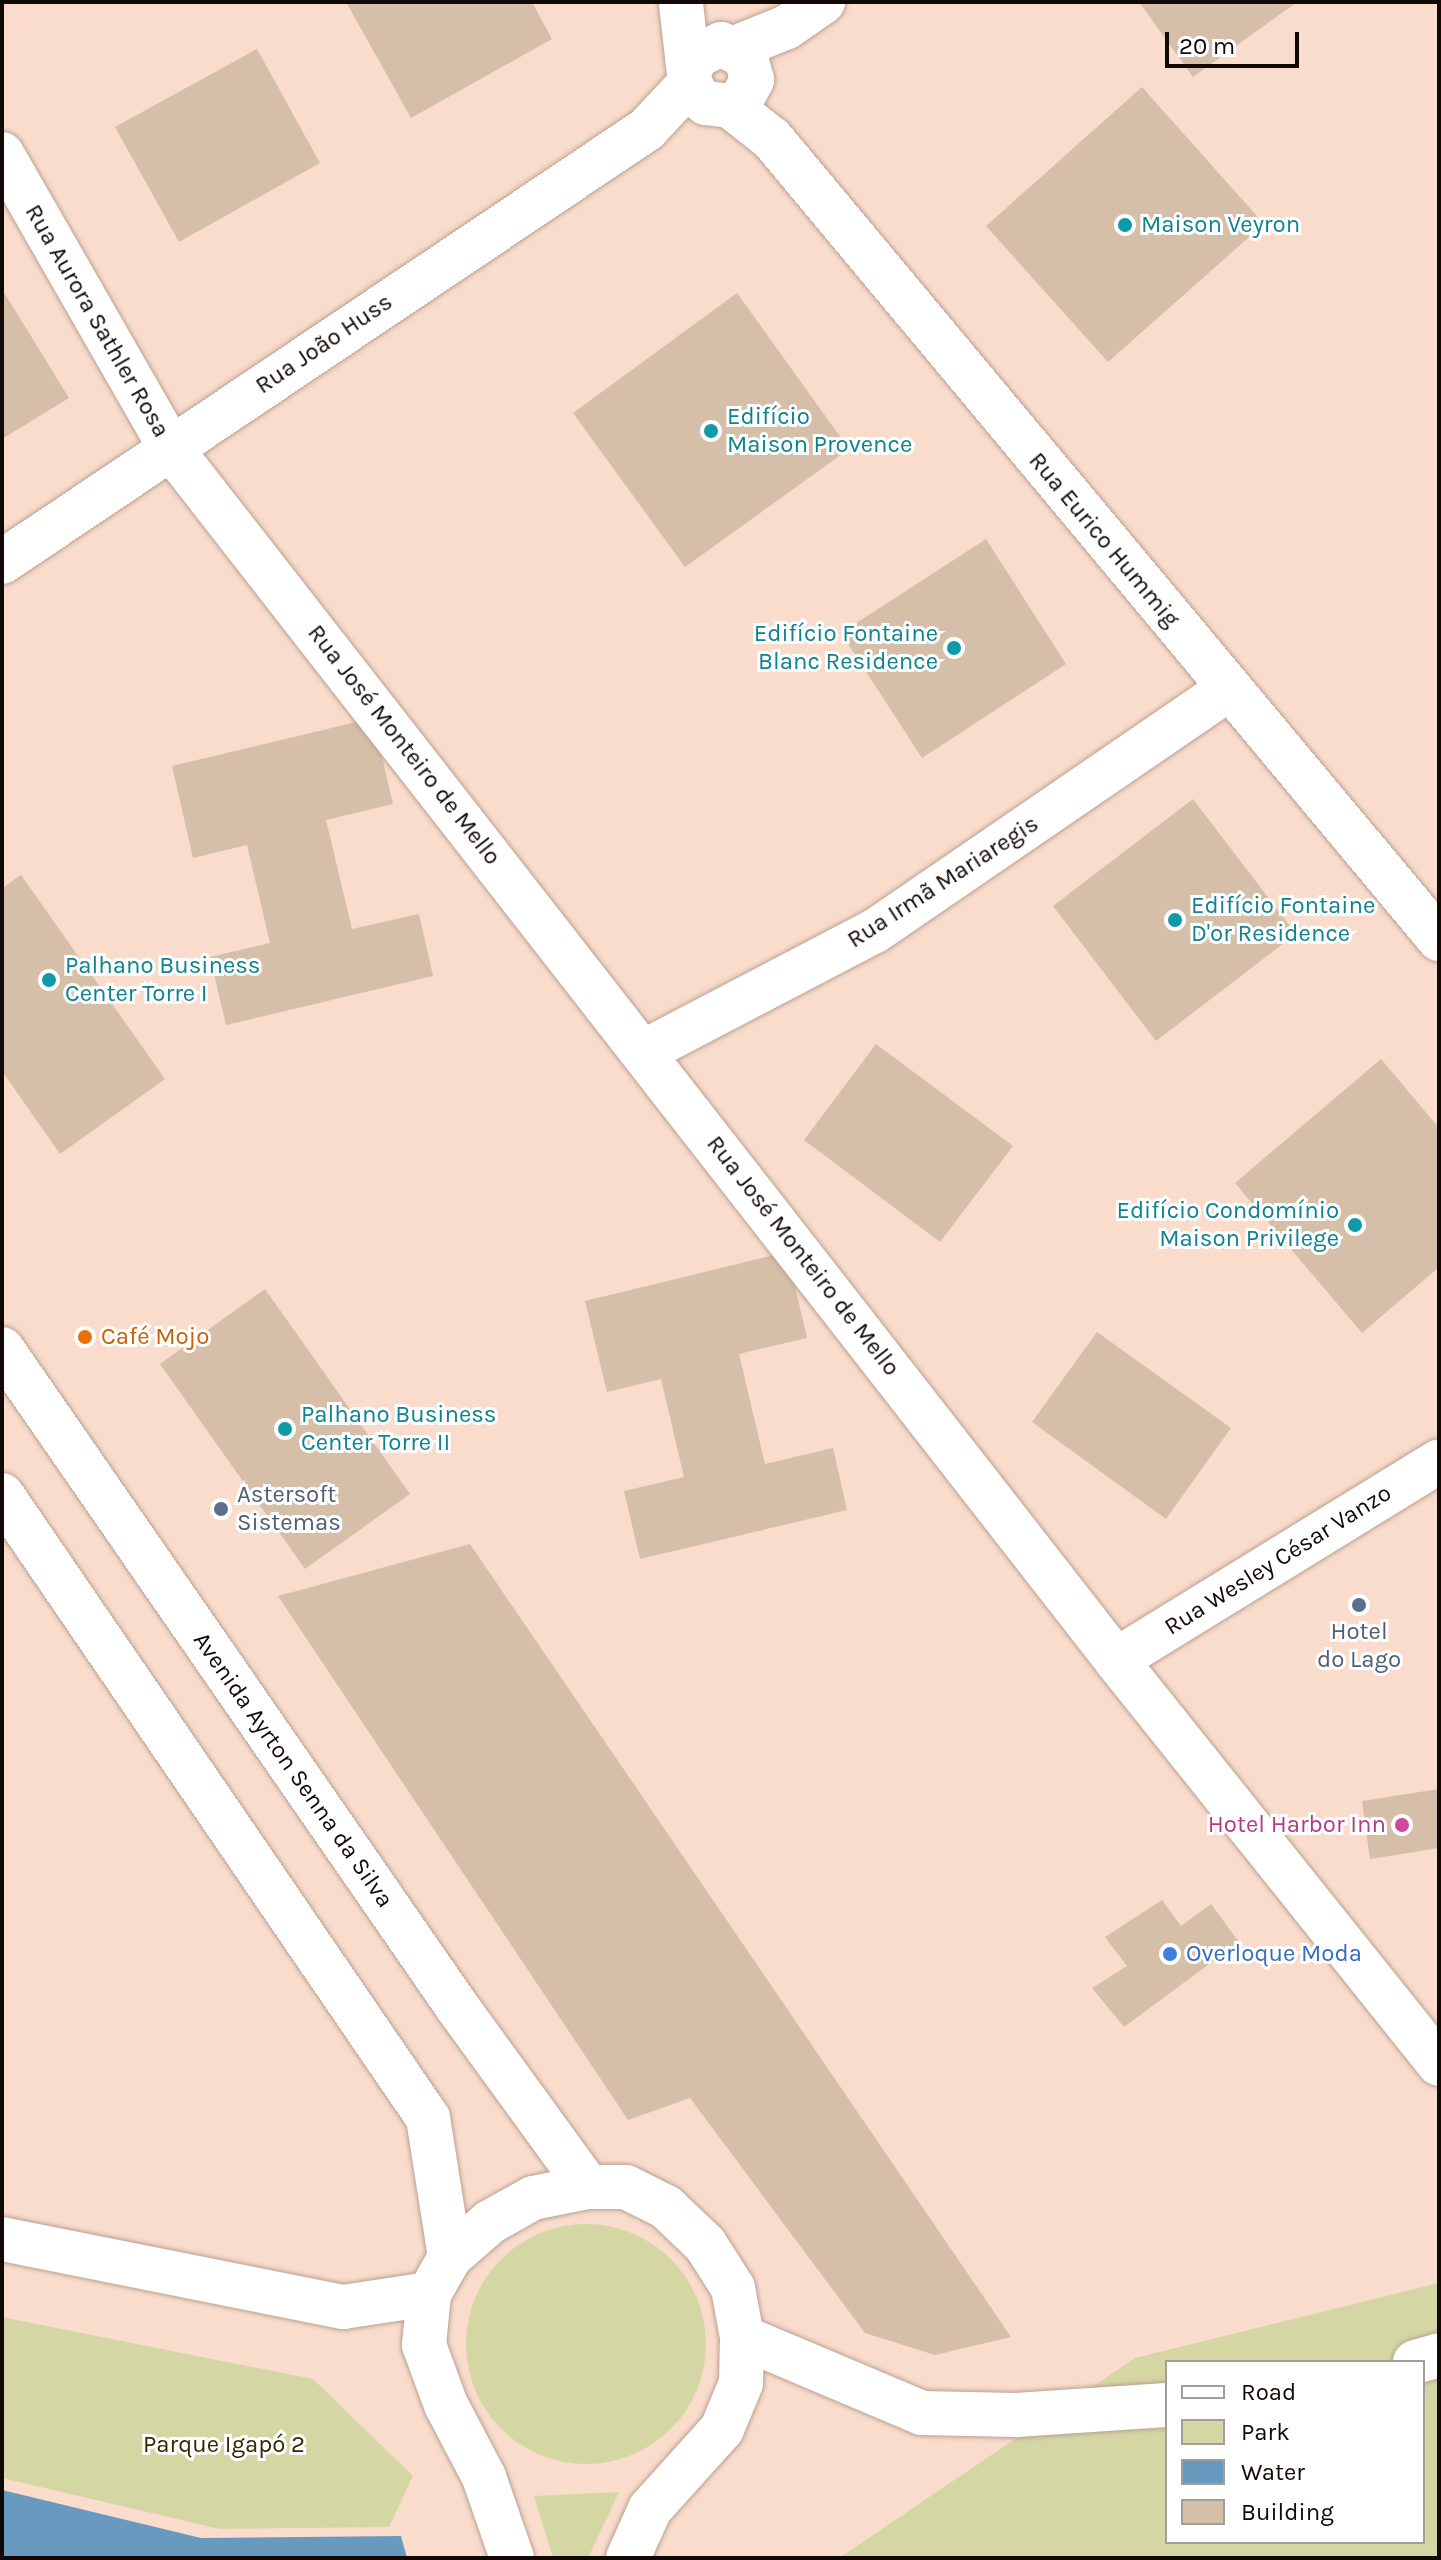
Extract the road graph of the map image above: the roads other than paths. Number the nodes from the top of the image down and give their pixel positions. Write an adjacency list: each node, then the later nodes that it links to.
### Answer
1 (823, 2): 3 (street)
2 (680, 3): 3 (street)
3 (723, 77): 5 (street, Rua João Huss); 7 (street, Rua Eurico Hummig)
4 (2, 154): 5 (street, Rua Aurora Sathler Rosa)
5 (169, 446): 6 (street, Rua João Huss); 9 (street, Rua José Monteiro de Mello)
6 (2, 562)
7 (1228, 689): 8 (street, Rua Eurico Hummig); 9 (street, Rua Irmã Mariaregis)
8 (1439, 939)
9 (645, 1051): 13 (street, Rua José Monteiro de Mello)
10 (2, 1349): 15 (street, Avenida Ayrton Senna da Silva)
11 (1439, 1461): 13 (street, Rua Wesley César Vanzo)
12 (2, 1495): 17 (street)
13 (1116, 1660): 14 (street, Rua José Monteiro de Mello)
14 (1439, 2064)
15 (588, 2187): 17 (street); 18 (street)
16 (2, 2239): 17 (street)
17 (440, 2275): 20 (street)
18 (742, 2337): 19 (street); 21 (street)
19 (1165, 2405)
20 (512, 2558)
21 (628, 2558)

